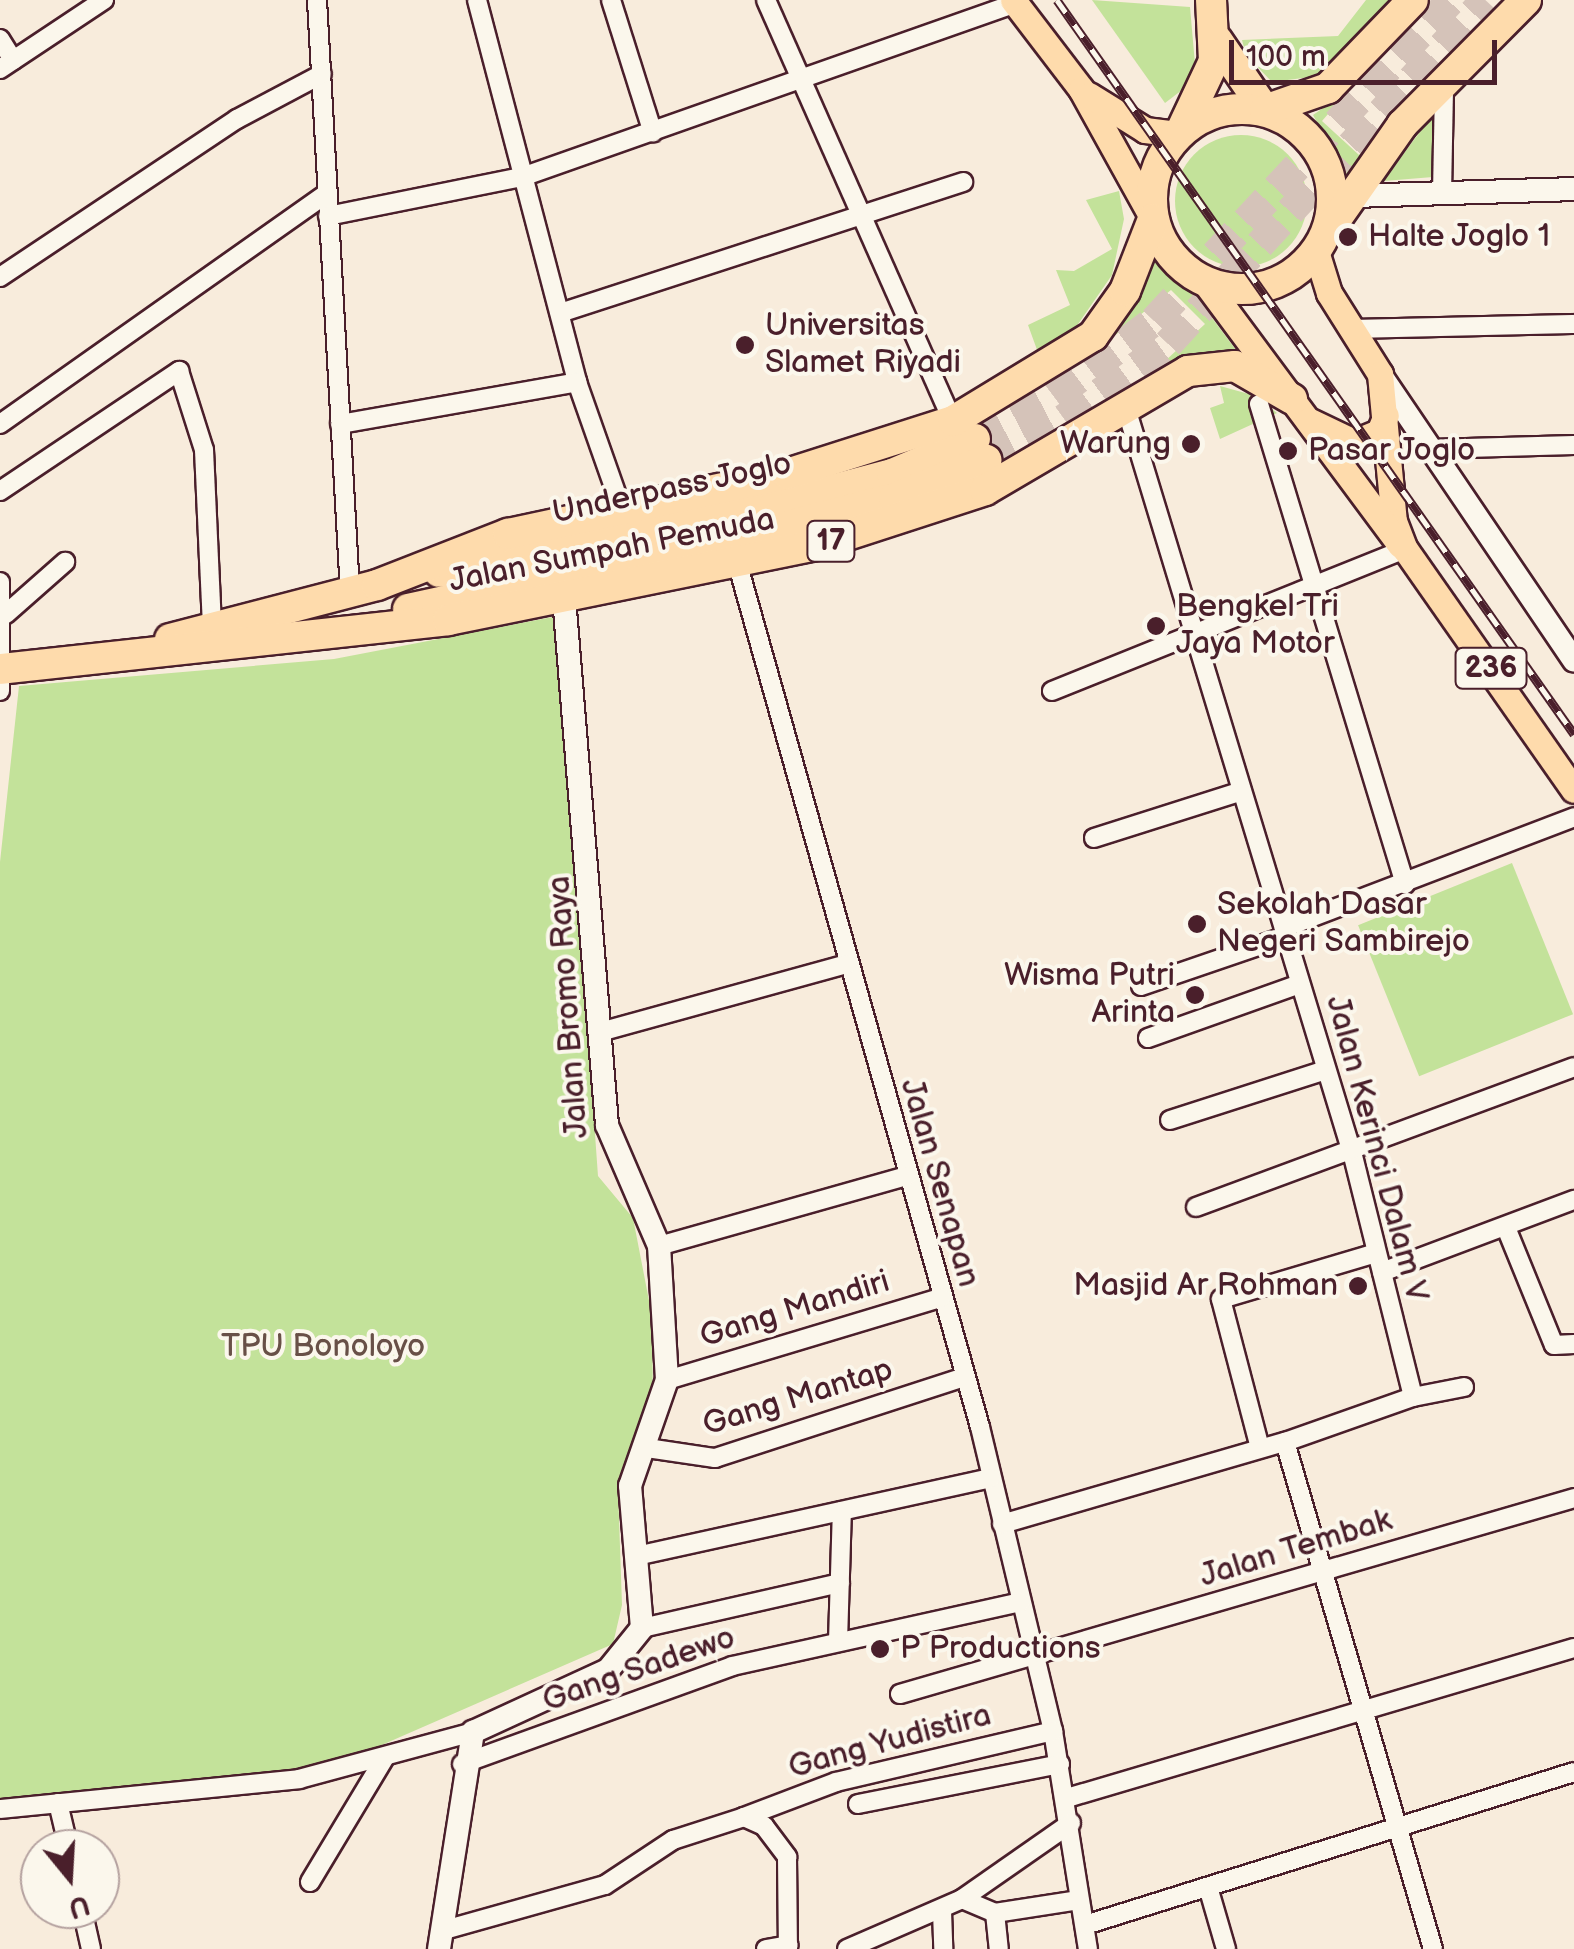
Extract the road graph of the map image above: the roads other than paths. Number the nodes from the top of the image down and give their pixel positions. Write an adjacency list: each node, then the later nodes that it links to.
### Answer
1 (316, 0): 13 (street)
2 (477, 0): 20 (street)
3 (611, 0): 18 (street)
4 (766, 0): 15 (street)
5 (1211, 0): 11 (highway)
6 (1413, 0): 17 (highway)
7 (1526, 0): 14 (highway)
8 (1015, 2): 15 (street); 16 (main road)
9 (92, 3): 12 (street)
10 (0, 39): 12 (street)
11 (1217, 40): 17 (highway); 19 (highway)
12 (7, 65)
13 (322, 74): 23 (street); 30 (street)
14 (1444, 77): 24 (street); 25 (highway)
15 (800, 80): 18 (street); 26 (street)
16 (1081, 89): 19 (main road); 28 (main road)
17 (1265, 110): 19 (highway); 29 (highway)
18 (653, 133): 20 (street)
19 (1179, 134): 28 (highway, 17)
20 (522, 177): 27 (street); 32 (street)
21 (964, 182): 26 (street)
22 (1574, 189): 24 (main road)
23 (327, 193): 27 (street); 41 (street)
24 (1442, 194): 25 (main road)
25 (1353, 196): 29 (highway)
26 (862, 214): 32 (street); 43 (street)
27 (328, 216): 42 (street)
28 (1152, 219): 31 (highway); 43 (highway, Jalan Sumpah Pemuda / 17)
29 (1320, 244): 31 (highway); 34 (main road)
30 (0, 277)
31 (1204, 281): 39 (main road, 236)
32 (560, 312): 36 (street)
33 (1574, 324): 34 (street)
34 (1350, 330): 35 (main road)
35 (1380, 374): 40 (main road, 236); 45 (main road)
36 (578, 382): 42 (street); 47 (street)
37 (1259, 404): 53 (street)
38 (1126, 408): 39 (highway, Jalan Sumpah Pemuda / 17); 50 (highway, Jalan Sumpah Pemuda / 17); 58 (street, Jalan Kerinci Dalam V)
39 (1300, 409): 40 (main road, 236); 48 (main road, 236)
40 (1386, 415): 48 (main road, 236)
41 (0, 424)
42 (340, 424): 52 (street)
43 (971, 440): 47 (highway, Jalan Sumpah Pemuda / 17); 52 (highway, Underpass Joglo); 57 (highway, Underpass Joglo)
44 (1574, 444): 45 (street)
45 (1430, 449): 59 (main road)
46 (0, 490): 56 (street)
47 (622, 510): 52 (highway, Jalan Sumpah Pemuda / 17)
48 (1405, 549): 53 (street); 63 (main road, 236)
49 (66, 562): 55 (street)
50 (737, 562): 54 (highway, Jalan Sumpah Pemuda / 17); 69 (street, Jalan Senapan)
51 (0, 582): 55 (street)
52 (364, 588): 56 (highway, Jalan Sumpah Pemuda / 17)
53 (1320, 588): 58 (street); 67 (street)
54 (564, 597): 57 (highway, Jalan Sumpah Pemuda / 17); 72 (main road, Jalan Bromo Raya)
55 (6, 614): 61 (street)
56 (212, 624): 60 (highway, Jalan Sumpah Pemuda / 17)
57 (328, 632): 60 (highway, Jalan Sumpah Pemuda / 17)
58 (1197, 637): 62 (street); 64 (street, Jalan Kerinci Dalam V)
59 (1571, 650)
60 (134, 651): 61 (highway, Jalan Sumpah Pemuda / 17)
61 (1, 676)
62 (1052, 691)
63 (1574, 790)
64 (1242, 791): 66 (street); 68 (street, Jalan Kerinci Dalam V)
65 (1574, 817): 67 (street)
66 (1094, 838)
67 (1405, 884): 68 (street)
68 (1285, 932): 70 (street, Jalan Kerinci Dalam V); 71 (street)
69 (846, 964): 72 (street); 78 (street, Jalan Senapan)
70 (1300, 984): 73 (street); 75 (street, Jalan Kerinci Dalam V)
71 (1141, 986)
72 (600, 1032): 82 (main road, Jalan Bromo Raya)
73 (1148, 1038)
74 (1574, 1067): 77 (street)
75 (1326, 1070): 76 (street); 77 (street, Jalan Kerinci Dalam V)
76 (1170, 1120)
77 (1353, 1156): 80 (street); 83 (street, Jalan Kerinci Dalam V)
78 (907, 1176): 82 (street); 85 (street, Jalan Senapan)
79 (1574, 1200): 81 (street)
80 (1196, 1206)
81 (1507, 1230): 84 (street); 86 (street)
82 (658, 1246): 88 (main road, Jalan Bromo Raya)
83 (1376, 1253): 84 (street, Jalan Kerinci Dalam V); 93 (street)
84 (1382, 1272): 90 (street, Jalan Kerinci Dalam V)
85 (940, 1298): 87 (street, Jalan Senapan); 88 (street, Gang Mandiri)
86 (1569, 1346)
87 (964, 1377): 92 (street, Gang Mantap); 94 (street, Jalan Senapan)
88 (667, 1380): 92 (main road, Jalan Bromo Raya)
89 (1464, 1387): 90 (street)
90 (1413, 1397): 91 (street)
91 (1285, 1442): 93 (street); 99 (street)
92 (646, 1448): 98 (main road, Jalan Bromo Raya)
93 (1260, 1448): 97 (street)
94 (992, 1478): 96 (street); 97 (street, Jalan Senapan)
95 (1574, 1498): 99 (street, Jalan Tembak)
96 (842, 1511): 98 (street); 100 (street)
97 (1002, 1524): 101 (street, Jalan Senapan)
98 (636, 1556): 102 (main road, Jalan Bromo Raya)
99 (1320, 1573): 105 (street, Jalan Tembak); 107 (street)
100 (840, 1584): 102 (street); 103 (street)
101 (1020, 1602): 103 (street, Gang Sadewo); 105 (street, Jalan Senapan)
102 (642, 1628): 109 (main road)
103 (838, 1642): 111 (street, Gang Sadewo)
104 (1574, 1648): 107 (street)
105 (1036, 1660): 106 (street, Jalan Tembak); 108 (street, Jalan Senapan)
106 (900, 1694)
107 (1362, 1709): 114 (street); 120 (street)
108 (1053, 1731): 112 (street, Jalan Senapan); 118 (street, Gang Yudistira)
109 (473, 1732): 110 (street); 111 (main road)
110 (385, 1756): 115 (street); 122 (street)
111 (462, 1764): 129 (main road)
112 (1060, 1764): 114 (street, Jalan Senapan); 116 (street)
113 (1574, 1772): 120 (street)
114 (1067, 1798): 119 (street, Jalan Senapan)
115 (58, 1803): 117 (street); 121 (street)
116 (858, 1804)
117 (0, 1809)
118 (744, 1817): 129 (street, Gang Yudistira); 130 (street)
119 (1071, 1823): 124 (street); 125 (street, Jalan Senapan)
120 (1396, 1825): 123 (street); 137 (street)
121 (64, 1829)
122 (310, 1882)
123 (1208, 1887): 128 (street); 136 (street)
124 (962, 1899): 126 (street); 127 (street)
125 (1079, 1900): 127 (street); 128 (street, Jalan Senapan)
126 (942, 1910): 132 (street); 133 (street)
127 (995, 1913): 134 (street)
128 (1085, 1926): 135 (street, Jalan Senapan)
129 (440, 1940)
130 (788, 1947): 131 (street)
131 (766, 1949)
132 (848, 1949)
133 (944, 1949)
134 (999, 1949)
135 (1088, 1949)
136 (1226, 1949)
137 (1432, 1949)

